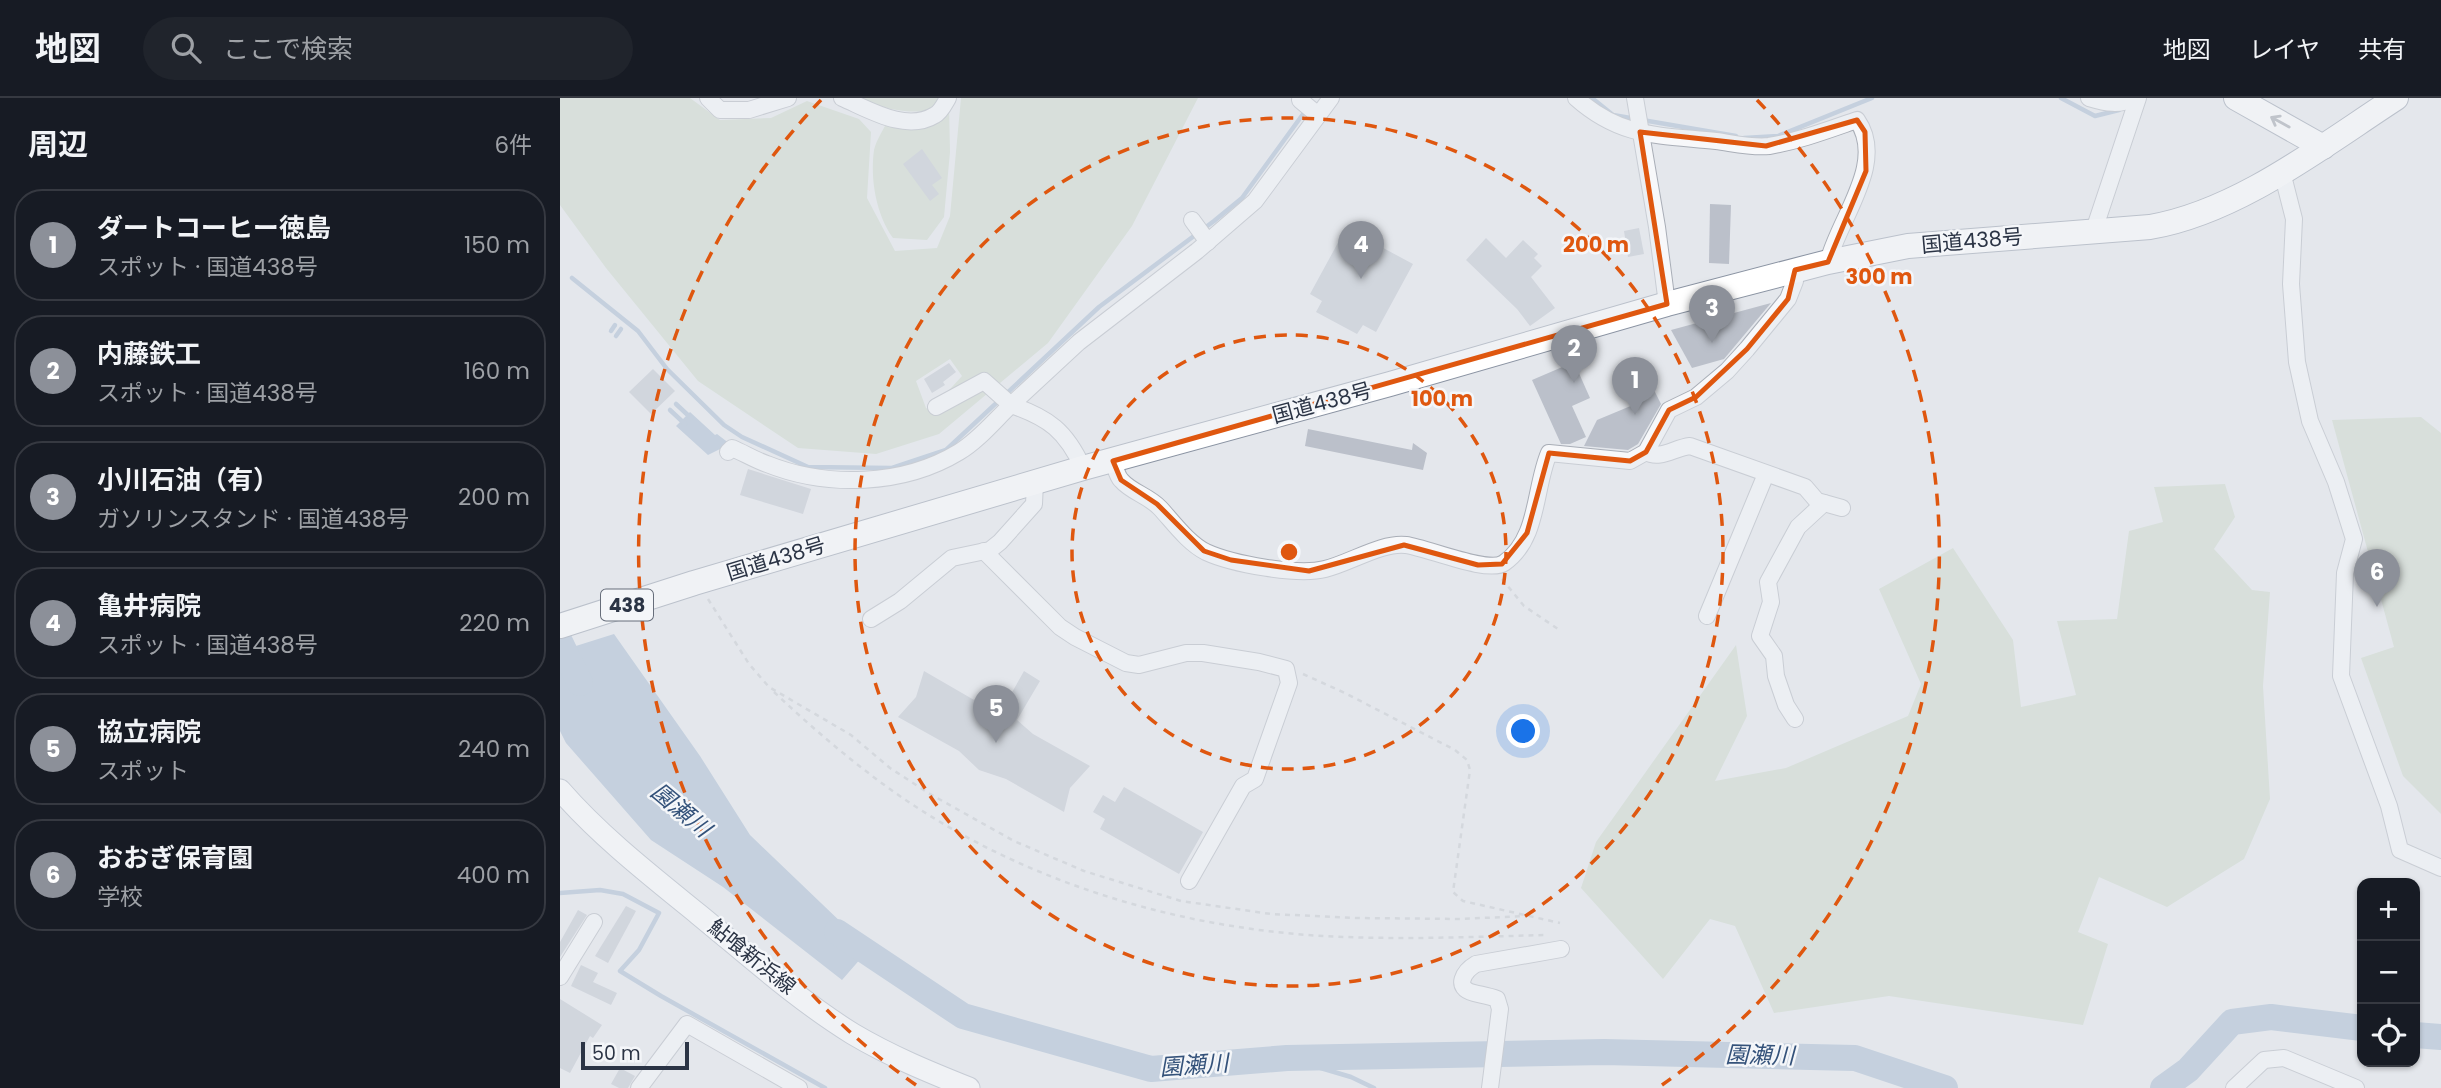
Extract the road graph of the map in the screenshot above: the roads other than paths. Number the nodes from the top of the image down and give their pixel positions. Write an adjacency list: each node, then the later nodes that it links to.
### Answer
1 (708, 98): 2 (street)
2 (788, 98)
3 (842, 98): 4 (street)
4 (948, 98)
5 (1331, 98): 13 (street)
6 (1576, 98): 14 (street)
7 (2089, 98): 8 (street)
8 (2137, 98): 18 (street)
9 (2236, 98): 15 (highway, one-way to 9)
10 (1300, 100): 13 (street)
11 (2388, 100): 15 (highway, 国道438号 / 438)
12 (1636, 102): 14 (street)
13 (1318, 115): 19 (street)
14 (1640, 132): 20 (street); 22 (street)
15 (2323, 147): 16 (highway, 国道438号 / 438)
16 (2282, 172): 18 (highway, 国道438号 / 438); 39 (street)
17 (1192, 220): 19 (street)
18 (2094, 230): 20 (highway, 国道438号 / 438)
19 (1208, 242): 23 (street)
20 (1828, 261): 21 (highway, 国道438号 / 438)
21 (1795, 271): 22 (highway, 国道438号 / 438); 26 (street)
22 (1667, 304): 27 (highway, 国道438号 / 438)
23 (1009, 402): 24 (street); 25 (street); 28 (street)
24 (936, 407)
25 (728, 452)
26 (1646, 452): 27 (street); 29 (street)
27 (1113, 461): 28 (highway, 国道438号 / 438)
28 (1083, 468): 30 (highway, 国道438号 / 438)
29 (1766, 474): 31 (street); 34 (street)
30 (1035, 482): 33 (street); 36 (highway, 国道438号 / 438)
31 (1824, 503): 32 (street); 37 (street)
32 (1842, 508)
33 (984, 551): 35 (street); 40 (street)
34 (1707, 617)
35 (871, 619)
36 (560, 626)
37 (1795, 719)
38 (560, 789): 46 (main road, 鮎喰新浜線)
39 (2441, 868)
40 (1189, 881)
41 (594, 922): 43 (street)
42 (1556, 942): 47 (street)
43 (560, 977)
44 (639, 1088): 45 (street)
45 (799, 1088)
46 (969, 1088)
47 (1490, 1088)
48 (2235, 1088): 49 (street)
49 (2356, 1088)

